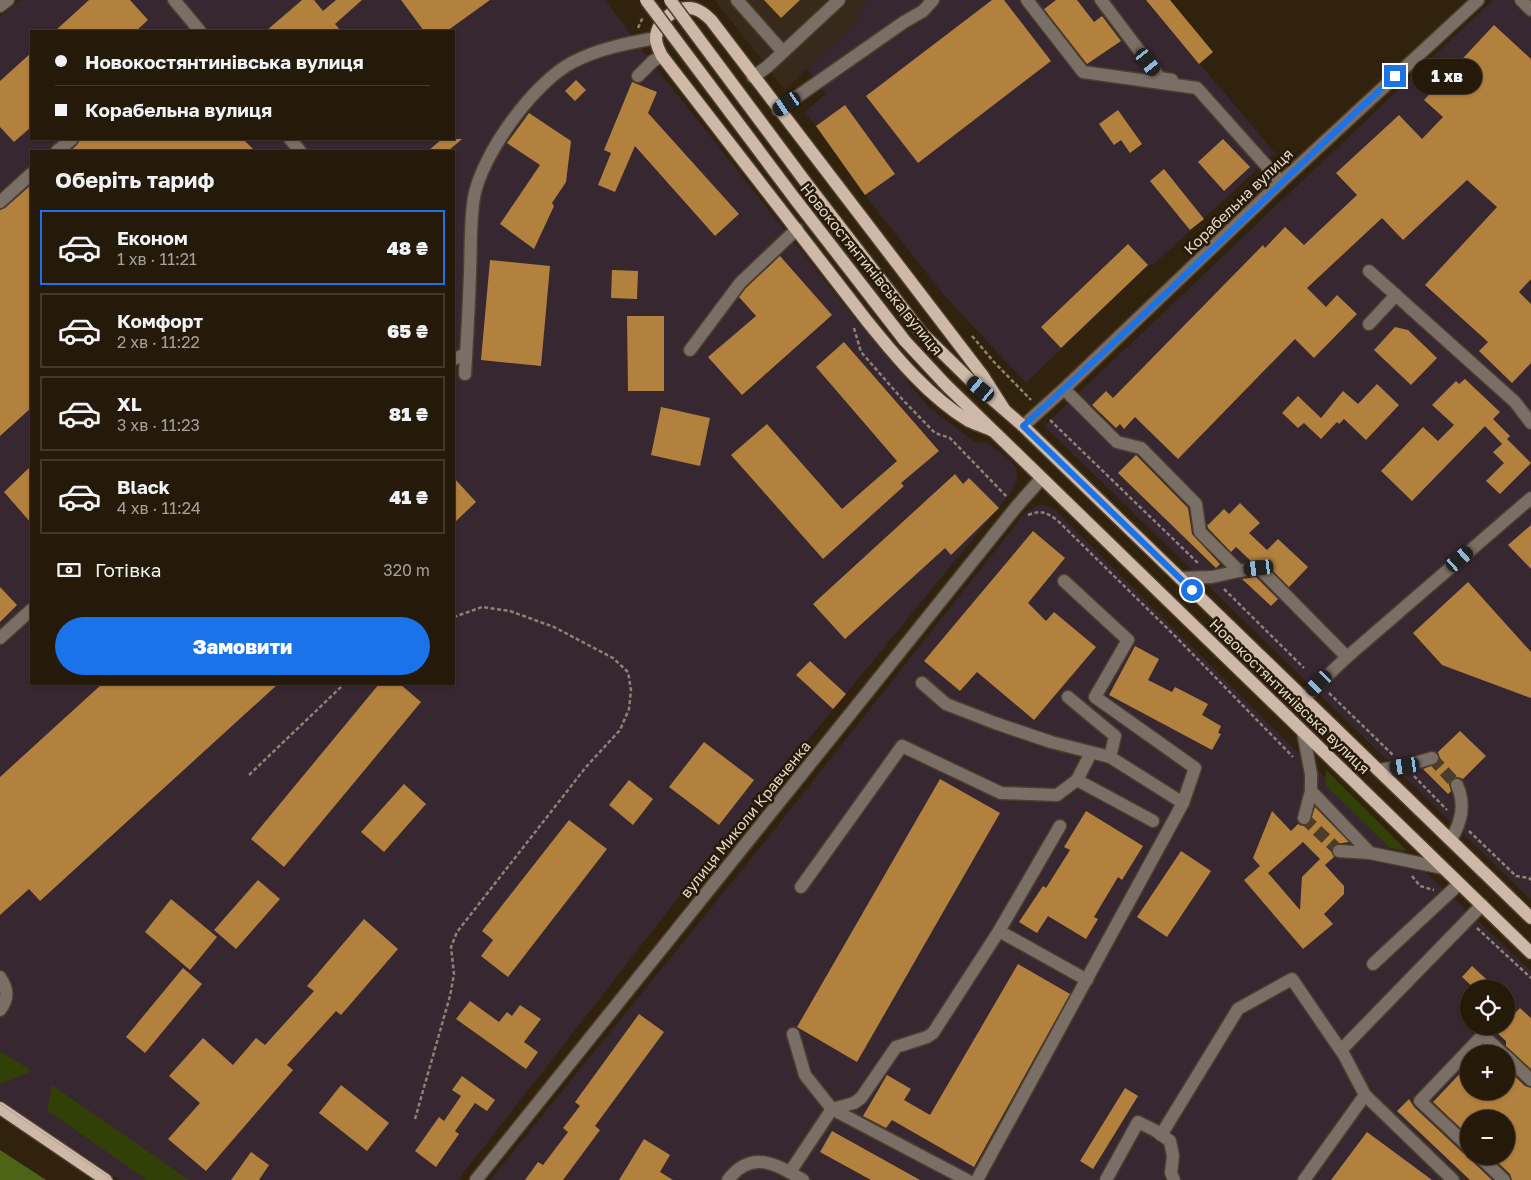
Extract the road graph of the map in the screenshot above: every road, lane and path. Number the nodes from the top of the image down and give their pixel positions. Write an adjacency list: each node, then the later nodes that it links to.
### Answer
1 (8, 0): 12 (street)
2 (174, 0): 14 (street)
3 (646, 0): 41 (main road, Новокостянтинівська вулиця, bridge)
4 (670, 0): 37 (main road, Новокостянтинівська вулиця, bridge)
5 (737, 0): 16 (street)
6 (839, 0): 16 (street)
7 (933, 0): 21 (street)
8 (1027, 0): 20 (street)
9 (1101, 0): 20 (street)
10 (1478, 0): 27 (street, Корабельна вулиця)
11 (1521, 0): 13 (street)
12 (0, 6)
13 (1531, 10)
14 (196, 30)
15 (656, 38): 17 (main road); 19 (main road); 34 (street)
16 (783, 52): 19 (street)
17 (662, 56): 18 (street); 29 (main road)
18 (638, 76)
19 (753, 77): 21 (main road)
20 (1197, 88): 27 (street)
21 (778, 110): 37 (main road)
22 (71, 140): 24 (street)
23 (291, 140): 25 (street)
24 (59, 150)
25 (299, 150)
26 (30, 175): 28 (street)
27 (1281, 182): 36 (street, Корабельна вулиця)
28 (0, 202)
29 (797, 229): 33 (street); 41 (main road)
30 (1369, 271): 31 (street)
31 (1396, 296): 32 (street); 39 (street)
32 (1369, 324)
33 (690, 350)
34 (460, 357): 35 (street)
35 (465, 374)
36 (1064, 389): 38 (street, Корабельна вулиця); 44 (street)
37 (1004, 409): 40 (main road, Новокостянтинівська вулиця)
38 (1041, 411): 40 (street, Корабельна вулиця); 45 (path)
39 (1531, 423)
40 (1023, 426): 46 (main road, Новокостянтинівська вулиця)
41 (990, 430): 42 (main road, Новокостянтинівська вулиця)
42 (1041, 478): 58 (main road, Новокостянтинівська вулиця); 108 (street, вулиця Миколи Кравченка)
43 (1531, 498): 51 (street)
44 (1239, 571): 45 (street); 51 (street)
45 (1212, 577): 46 (street); 52 (path)
46 (1180, 578): 57 (main road, Новокостянтинівська вулиця)
47 (1064, 580): 68 (street)
48 (30, 611): 50 (street)
49 (455, 616): 102 (path)
50 (0, 638)
51 (1347, 657): 57 (street)
52 (1304, 668)
53 (922, 683): 59 (street)
54 (343, 685): 64 (path)
55 (1329, 693): 62 (path)
56 (1068, 697): 60 (street)
57 (1304, 698): 63 (main road, Новокостянтинівська вулиця)
58 (1303, 732): 67 (street); 77 (main road, Новокостянтинівська вулиця)
59 (1091, 752): 60 (street); 65 (street)
60 (1110, 757): 68 (street)
61 (1432, 758): 62 (street)
62 (1405, 766): 63 (street); 71 (path)
63 (1378, 770): 73 (main road, Новокостянтинівська вулиця)
64 (249, 775)
65 (1077, 780): 70 (street); 80 (street)
66 (1457, 785): 71 (street)
67 (1311, 791): 69 (street); 75 (street)
68 (1182, 803): 90 (street)
69 (1304, 818)
70 (1153, 821)
71 (1460, 823): 73 (street); 78 (path)
72 (1060, 826): 85 (street)
73 (1451, 840): 83 (main road, Новокостянтинівська вулиця)
74 (1339, 851): 75 (street)
75 (1370, 852): 76 (street)
76 (1395, 858): 77 (street); 81 (path)
77 (1443, 868): 79 (main road, Новокостянтинівська вулиця)
78 (1531, 880)
79 (1460, 884): 81 (street); 82 (main road, Новокостянтинівська вулиця)
80 (801, 887)
81 (1444, 898): 87 (street)
82 (1482, 905): 84 (street); 86 (main road, Новокостянтинівська вулиця)
83 (1531, 918)
84 (1468, 920): 89 (path); 95 (street)
85 (999, 931): 90 (street); 101 (street)
86 (1531, 953)
87 (1373, 964)
88 (0, 977): 91 (street)
89 (1531, 978)
90 (1087, 980): 112 (street)
91 (0, 1010)
92 (793, 1034): 101 (street)
93 (1474, 1045): 94 (street)
94 (1495, 1045)
95 (1340, 1050): 99 (street); 103 (street)
96 (1460, 1060): 104 (street)
97 (1515, 1065): 98 (street)
98 (1531, 1080)
99 (1365, 1095): 115 (street); 116 (street)
100 (0, 1108): 107 (main road)
101 (832, 1109): 106 (street); 111 (street)
102 (415, 1119)
103 (1161, 1135): 113 (street); 114 (street)
104 (1460, 1139)
105 (1488, 1165): 117 (street)
106 (790, 1172): 109 (street); 110 (street)
107 (106, 1180)
108 (476, 1180)
109 (728, 1180)
110 (803, 1180)
111 (967, 1180)
112 (977, 1180)
113 (1106, 1180)
114 (1174, 1180)
115 (1304, 1180)
116 (1453, 1180)
117 (1504, 1180)

